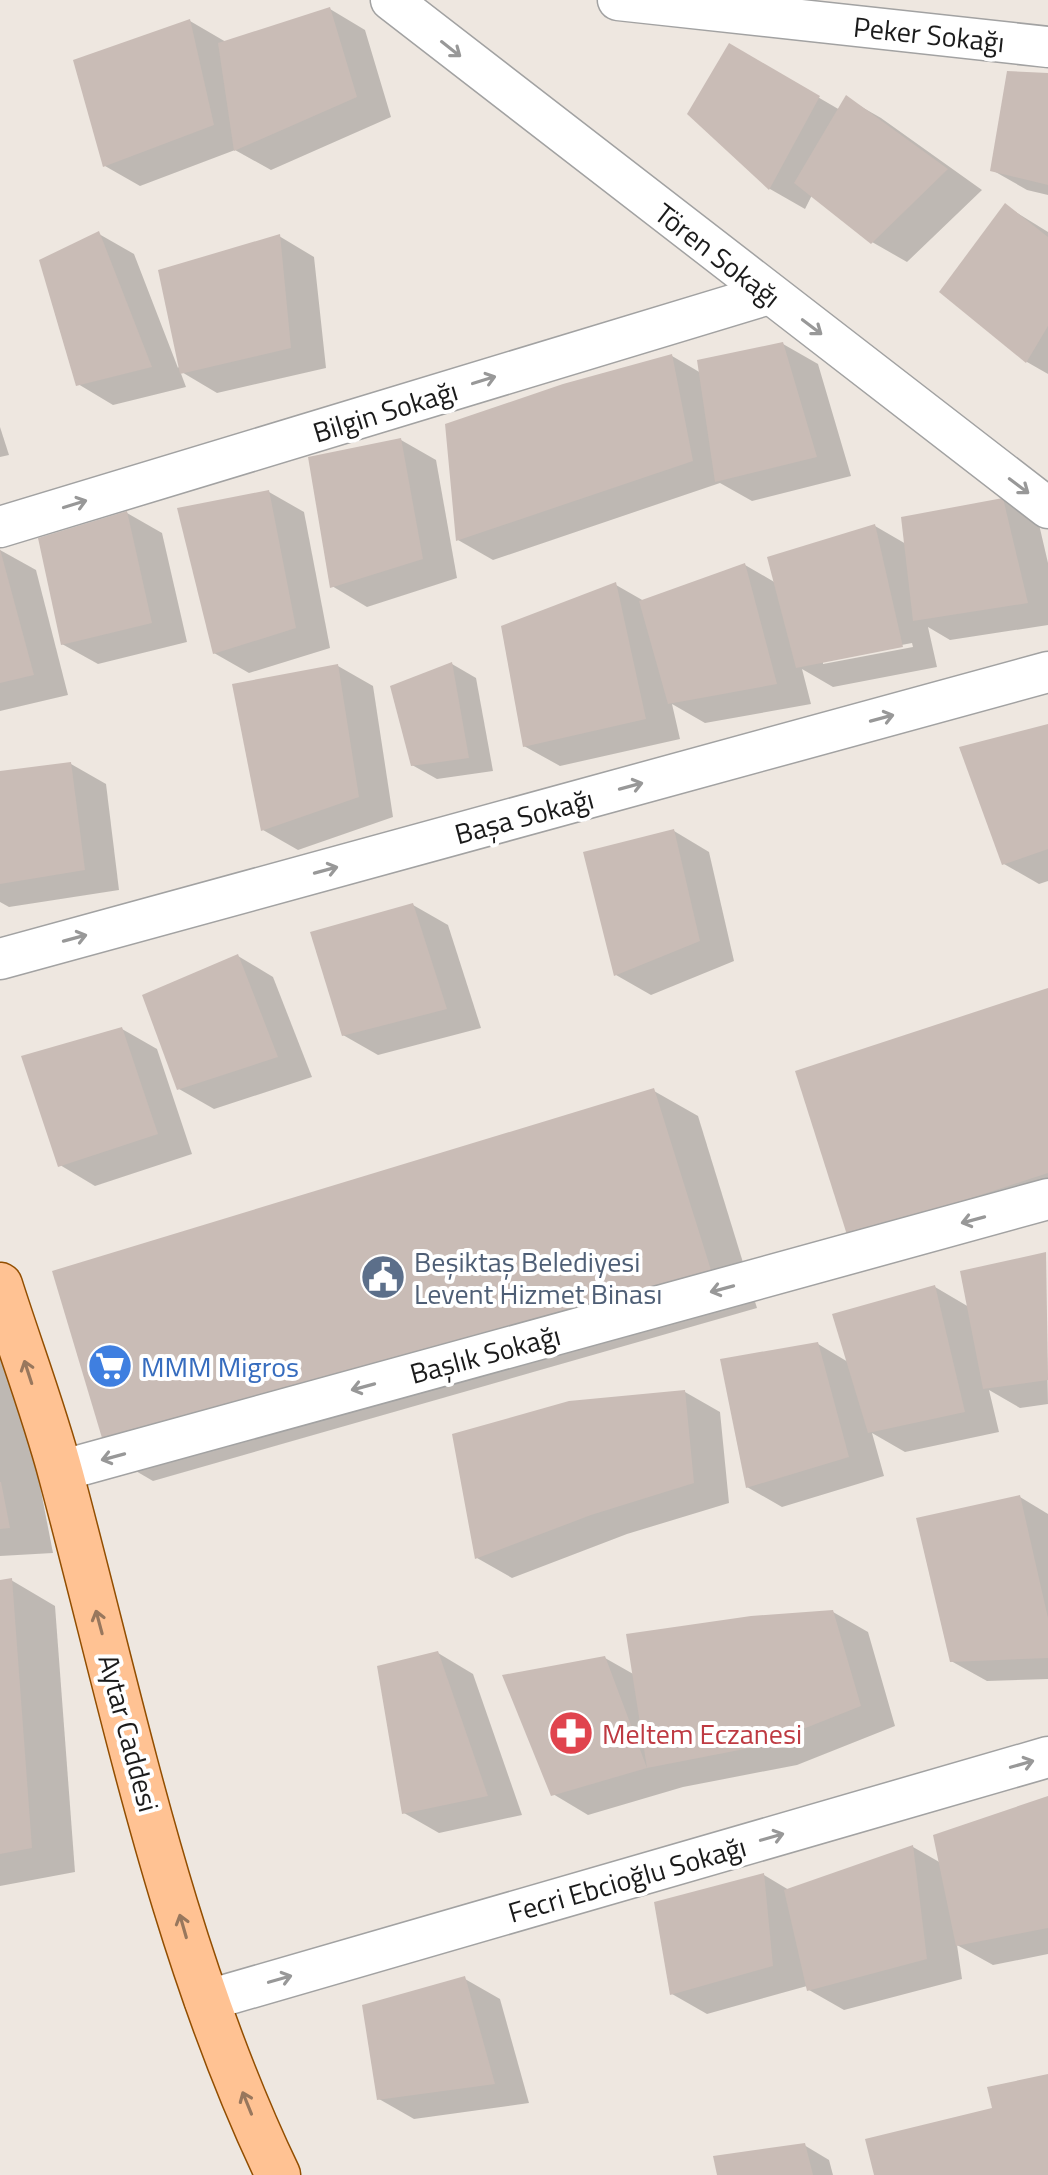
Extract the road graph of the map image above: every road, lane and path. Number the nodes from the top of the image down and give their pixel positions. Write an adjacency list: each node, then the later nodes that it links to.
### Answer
1 (391, 0): 4 (street, Tören Sokağı, one-way to 4)
2 (618, 0): 3 (street, Peker Sokağı)
3 (1048, 47)
4 (769, 294): 5 (street, Tören Sokağı, one-way to 5); 6 (street, Bilgin Sokağı, one-way to 4)
5 (1048, 508)
6 (0, 527)
7 (1048, 672): 8 (street, Başa Sokağı, one-way to 7)
8 (0, 959)
9 (1048, 1199): 11 (street, Başlık Sokağı, one-way to 11)
10 (0, 1285): 11 (main road, Aytar Caddesi, one-way to 10)
11 (60, 1471): 13 (main road, Aytar Caddesi, one-way to 11)
12 (1048, 1757): 13 (street, Fecri Ebcioğlu Sokağı, one-way to 12)
13 (205, 2001): 14 (main road, Aytar Caddesi, one-way to 13)
14 (278, 2175)

